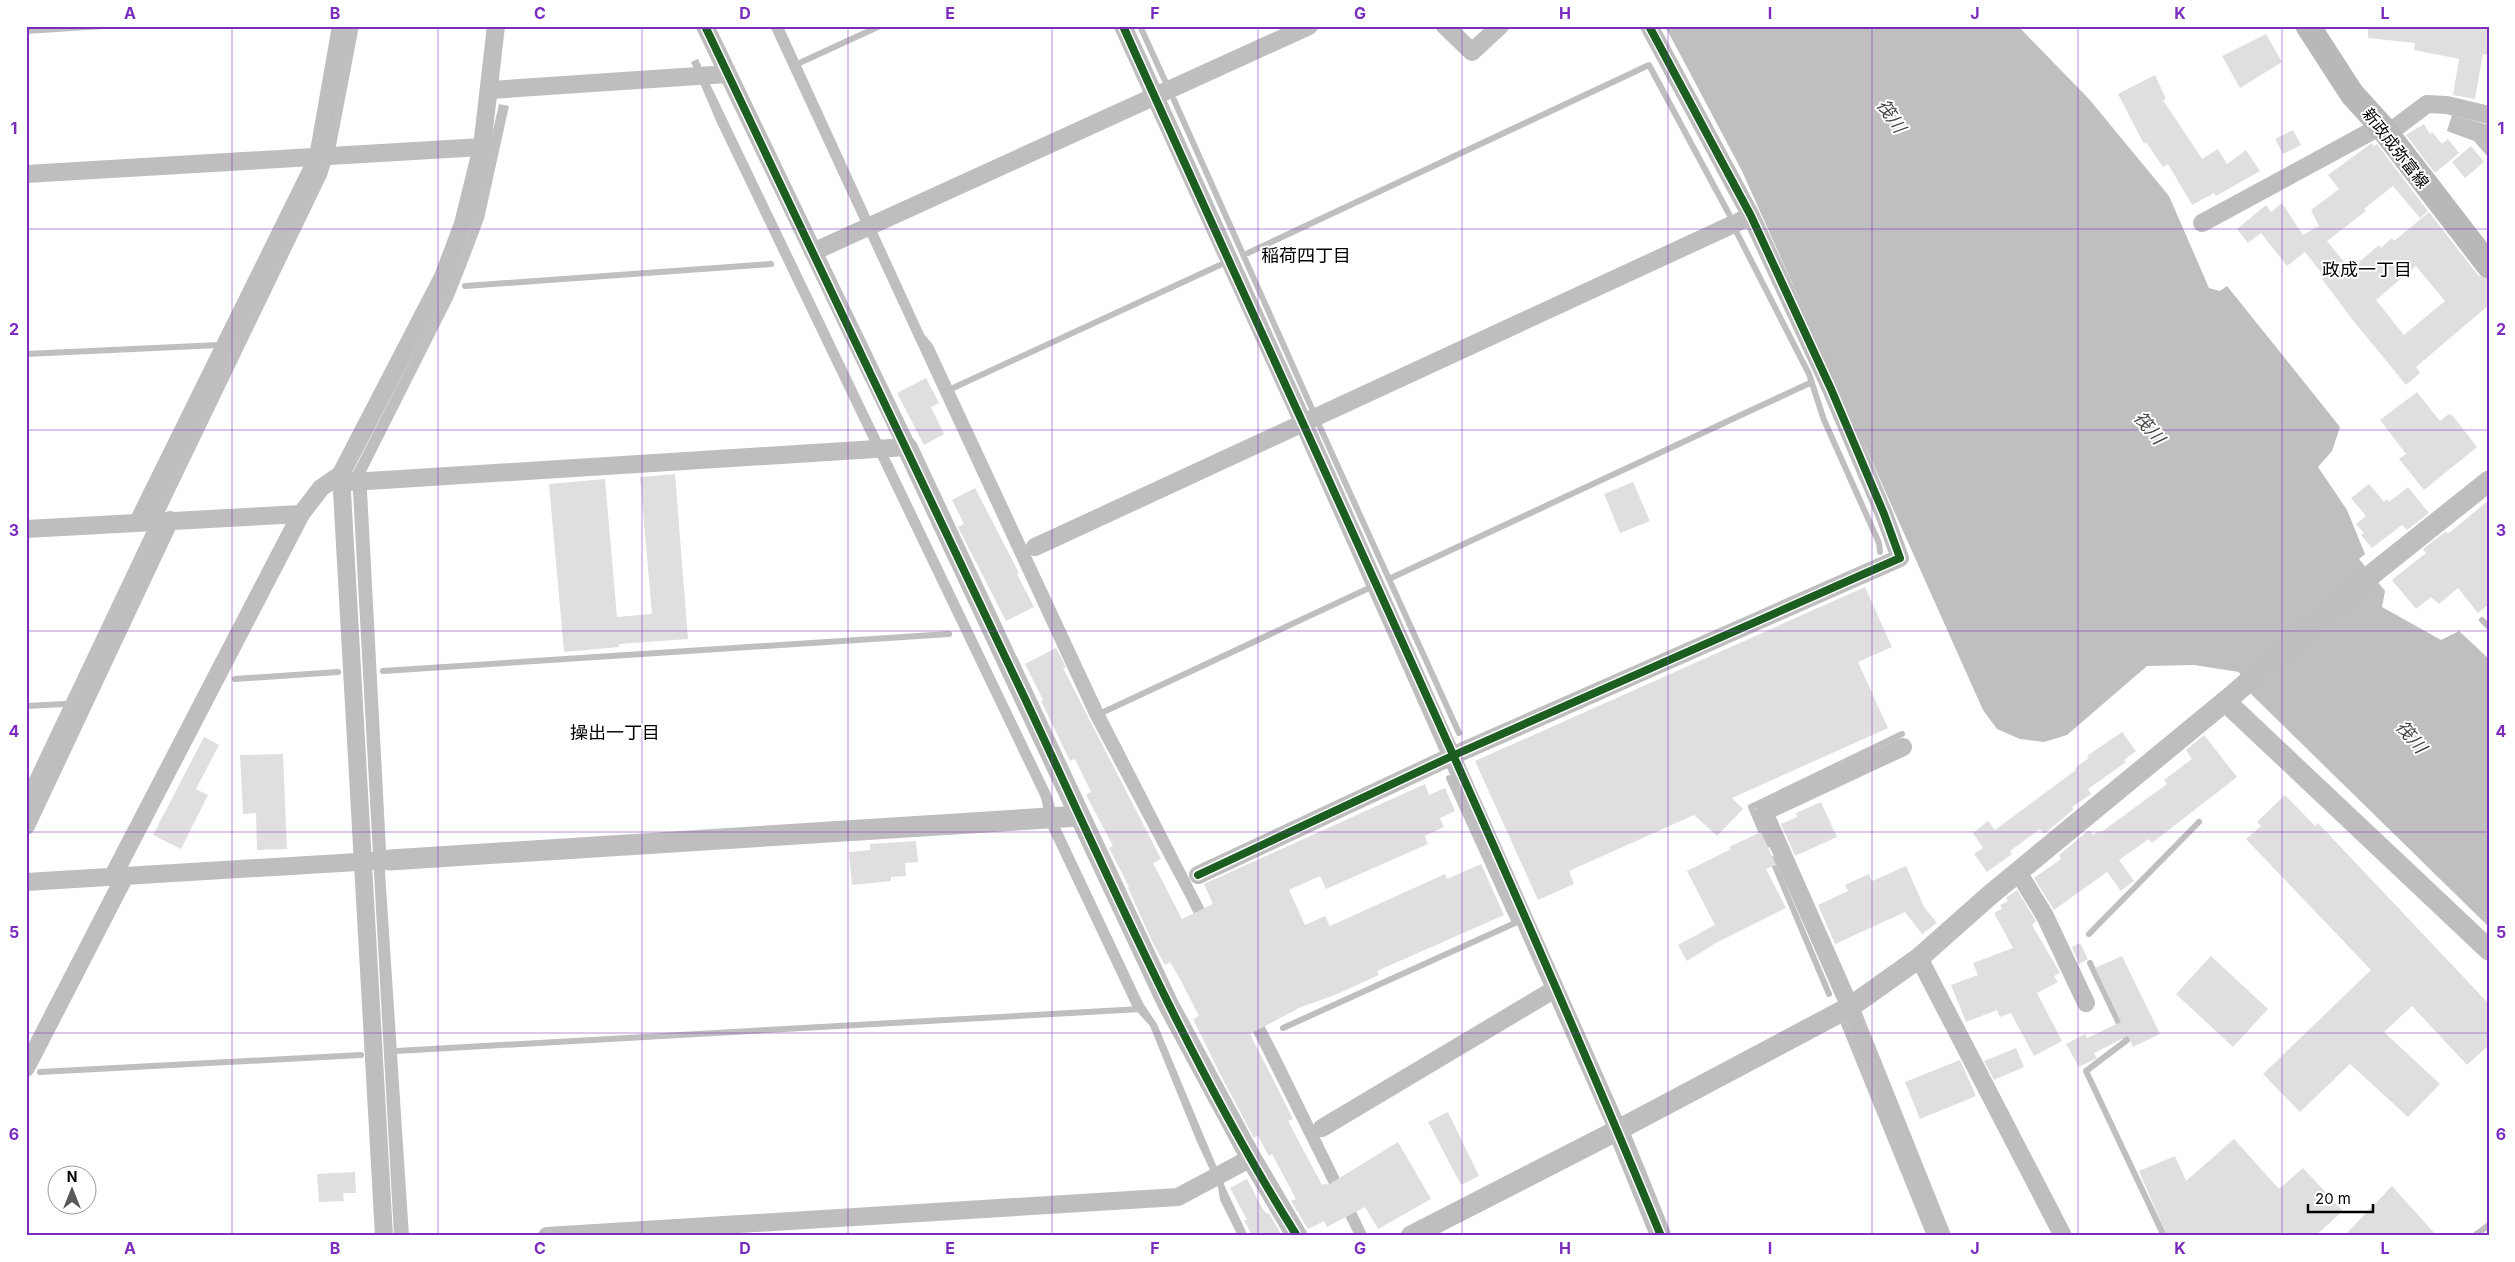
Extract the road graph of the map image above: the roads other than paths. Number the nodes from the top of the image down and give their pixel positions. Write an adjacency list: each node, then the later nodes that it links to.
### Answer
1 (341, 26): 16 (street)
2 (496, 26): 11 (street)
3 (705, 26): 10 (street)
4 (1123, 26): 12 (street)
5 (1310, 26): 12 (street)
6 (1444, 26): 7 (street)
7 (1500, 26)
8 (1649, 26): 18 (street)
9 (2308, 26): 14 (main road, 新政成弥富線)
10 (728, 74): 11 (street); 20 (street)
11 (491, 90): 15 (street)
12 (1154, 96): 20 (street); 22 (street)
13 (2489, 115): 14 (street)
14 (2383, 130): 19 (street); 21 (main road, 新政成弥富線)
15 (482, 147): 16 (street); 24 (street)
16 (326, 156): 17 (street); 28 (street)
17 (26, 174)
18 (1751, 216): 22 (street); 33 (street)
19 (2202, 223)
20 (813, 252): 23 (street)
21 (2489, 266)
22 (1303, 422): 30 (street); 33 (street)
23 (899, 447): 24 (street); 34 (street)
24 (353, 479): 26 (street); 36 (street)
25 (2489, 480): 31 (street)
26 (301, 514): 27 (street); 39 (street)
27 (167, 521): 28 (street); 35 (street)
28 (141, 522): 29 (street)
29 (26, 530)
30 (1035, 547)
31 (2230, 698): 37 (street); 41 (street)
32 (1903, 747): 45 (street)
33 (1452, 756): 38 (street); 43 (street)
34 (1072, 816): 36 (street); 49 (street)
35 (26, 826)
36 (374, 861): 39 (street); 50 (street)
37 (2018, 872): 42 (street); 44 (street)
38 (1198, 874)
39 (119, 876): 40 (street); 46 (street)
40 (26, 882)
41 (2489, 950)
42 (1919, 958): 45 (street); 56 (street)
43 (1555, 989): 47 (street); 48 (street)
44 (2086, 1003)
45 (1850, 1007): 48 (street); 55 (street)
46 (26, 1068)
47 (1322, 1128)
48 (1618, 1130): 53 (street); 54 (street)
49 (1251, 1158): 51 (street); 52 (street)
50 (384, 1236)
51 (547, 1236)
52 (1297, 1236)
53 (1412, 1236)
54 (1661, 1236)
55 (1942, 1236)
56 (2063, 1236)

